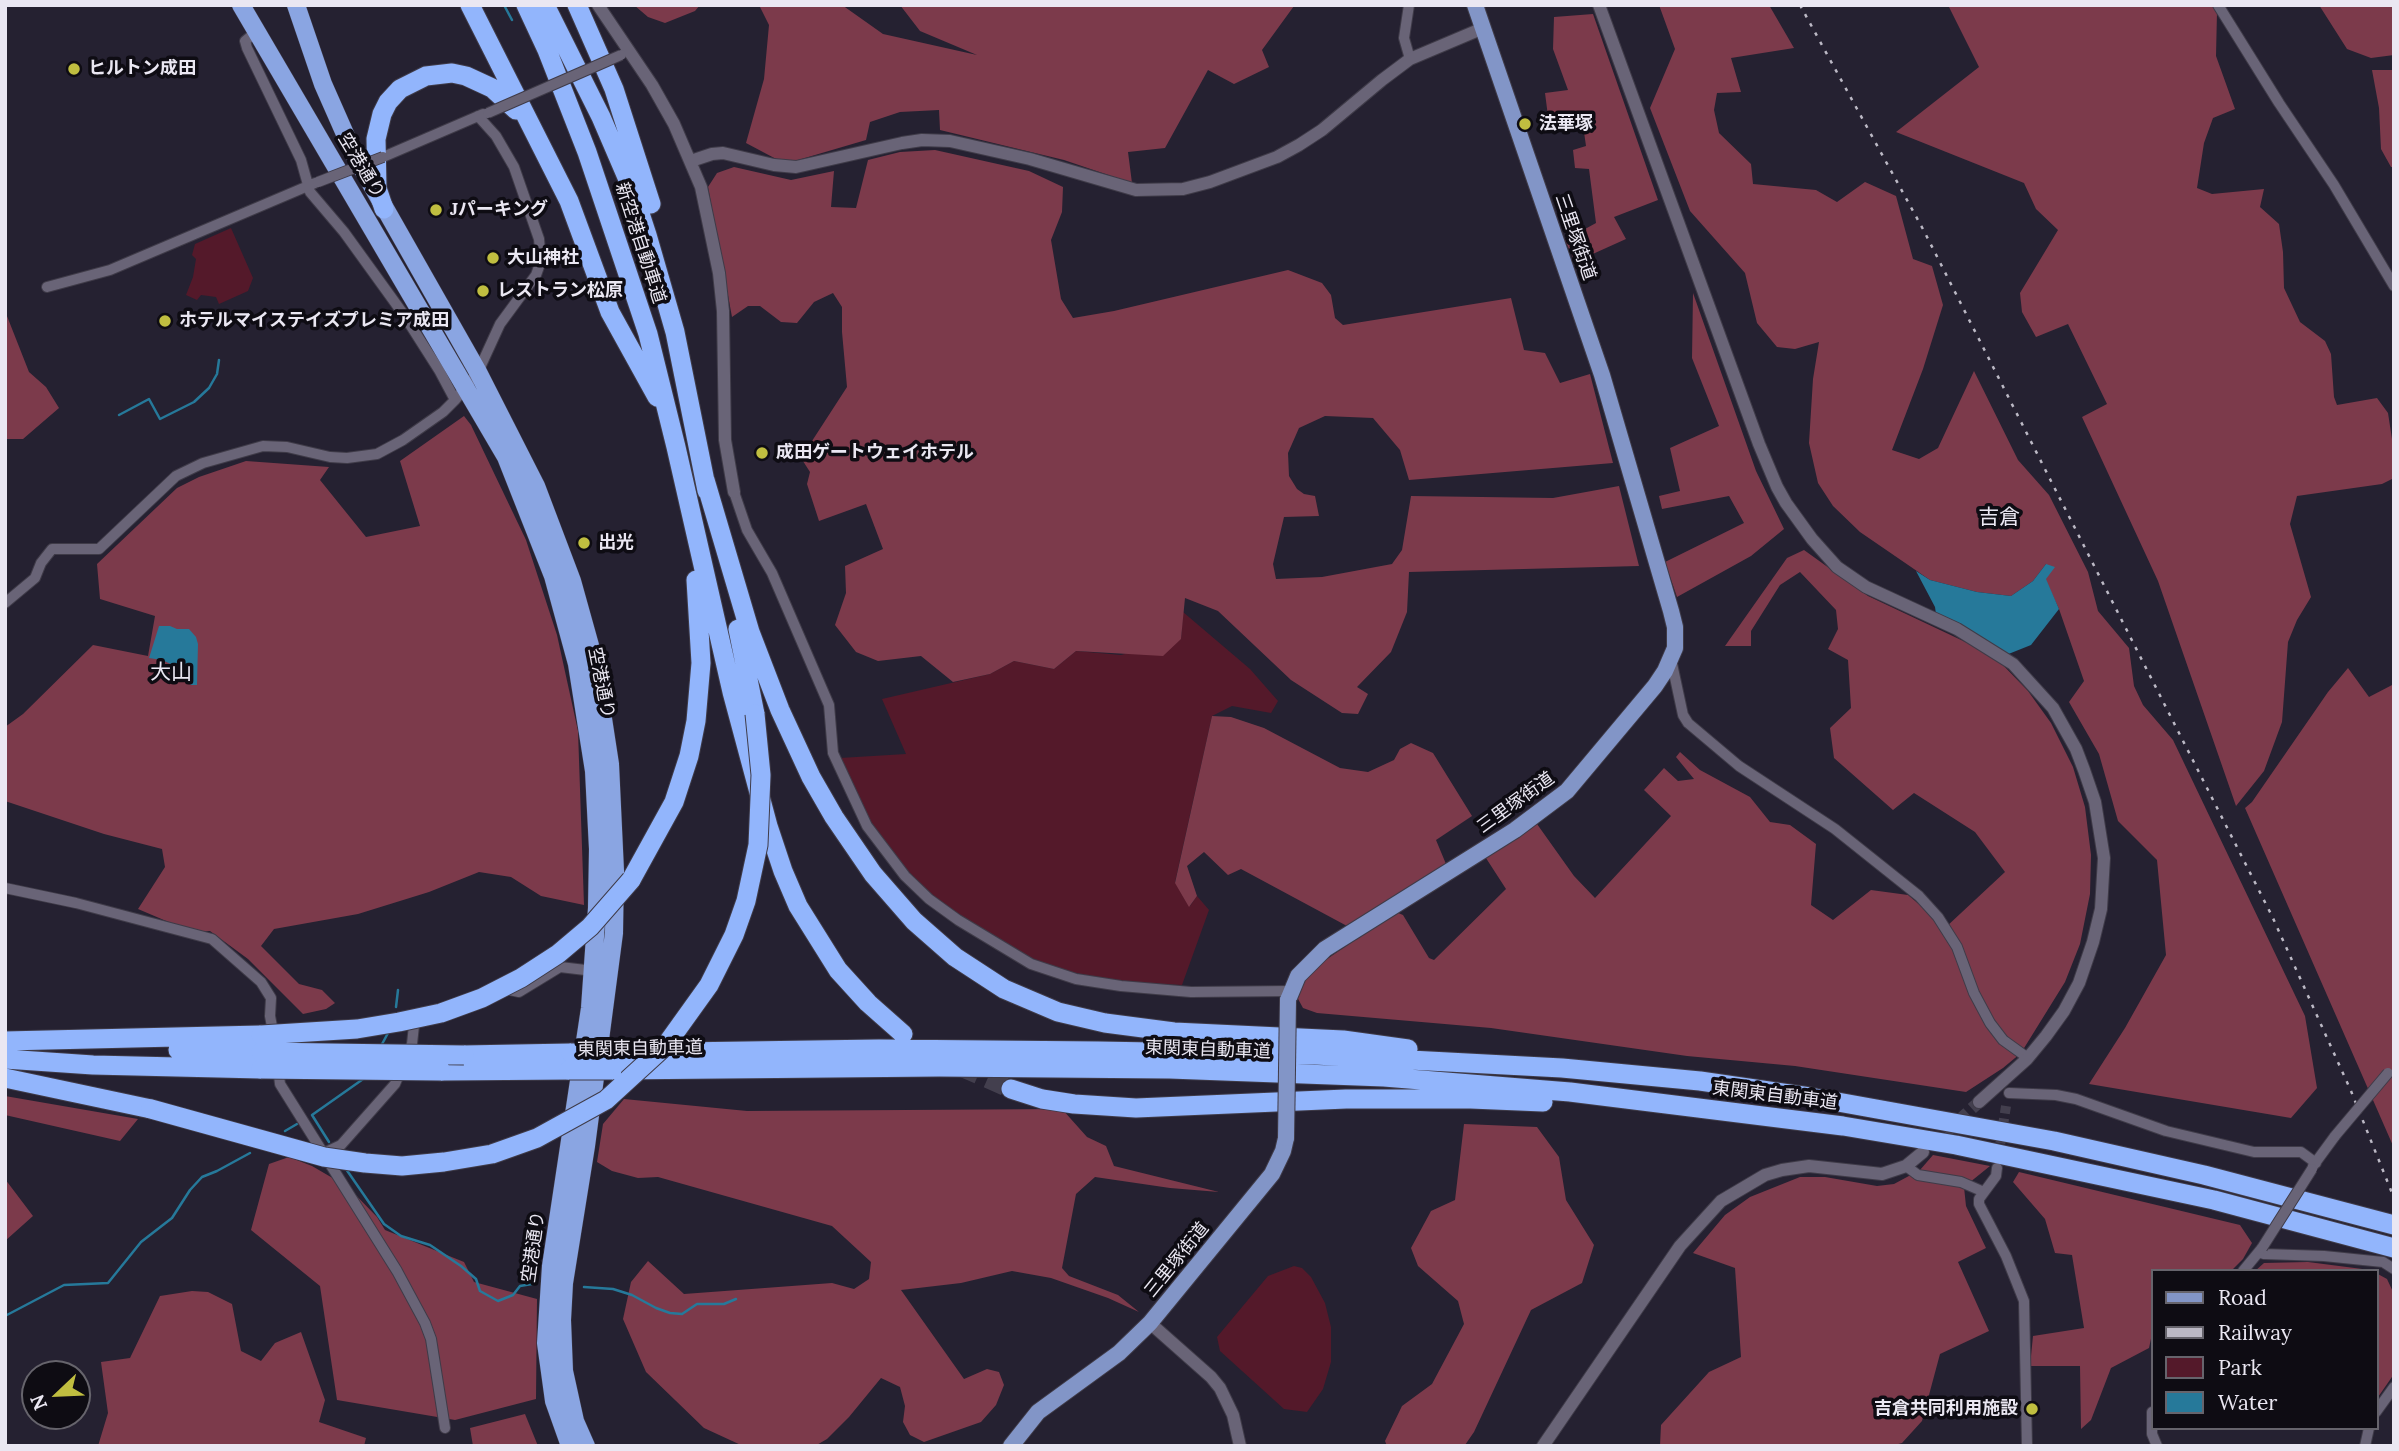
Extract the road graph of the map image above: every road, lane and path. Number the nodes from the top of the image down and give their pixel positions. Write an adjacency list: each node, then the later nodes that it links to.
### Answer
1 (241, 5): 13 (highway, 空港通り)
2 (296, 5): 20 (highway, 空港通り)
3 (470, 5): 17 (highway)
4 (526, 5): 28 (highway, 新空港自動車道)
5 (545, 5): 27 (highway, 新空港自動車道)
6 (577, 5): 27 (highway)
7 (598, 5): 14 (street)
8 (1409, 5): 15 (street)
9 (1475, 5): 12 (main road, 三里塚街道)
10 (1599, 5): 41 (street)
11 (2218, 5): 21 (street)
12 (1481, 29): 15 (street); 33 (main road, 三里塚街道)
13 (256, 32): 19 (street); 26 (highway, 空港通り)
14 (625, 52): 16 (street, bridge); 18 (street)
15 (1410, 60): 18 (street)
16 (483, 115): 19 (street, bridge); 23 (street)
17 (535, 136): 20 (highway); 28 (highway)
18 (691, 161): 30 (street)
19 (313, 184): 22 (street); 26 (street)
20 (384, 209): 24 (highway, 空港通り)
21 (2394, 286)
22 (47, 287)
23 (495, 335): 24 (street); 25 (street)
24 (464, 348): 25 (highway, 空港通り)
25 (478, 372): 26 (street); 70 (highway, 空港通り)
26 (461, 393): 32 (street); 35 (highway, 空港通り)
27 (692, 413): 29 (highway, 新空港自動車道)
28 (676, 447): 31 (highway, 新空港自動車道)
29 (705, 480): 45 (highway); 47 (highway, bridge)
30 (734, 492): 36 (street)
31 (688, 502): 38 (highway); 40 (highway, bridge)
32 (5, 603)
33 (1671, 659): 36 (main road, 三里塚街道); 41 (street)
34 (5, 888): 40 (street)
35 (594, 971): 37 (street); 69 (highway, 空港通り)
36 (1289, 996): 65 (main road, 三里塚街道, bridge)
37 (416, 1012): 40 (street); 55 (street)
38 (903, 1034)
39 (5, 1042): 40 (highway, 東関東自動車道)
40 (264, 1046): 42 (highway, 東関東自動車道); 44 (highway, 東関東自動車道, bridge); 44 (highway, 東関東自動車道, bridge); 55 (street)
41 (2028, 1058): 48 (street)
42 (5, 1059)
43 (613, 1061): 44 (highway, 東関東自動車道, bridge); 45 (highway, 東関東自動車道); 53 (highway, 東関東自動車道)
44 (570, 1062)
45 (1562, 1068): 60 (highway, 東関東自動車道)
46 (2391, 1071): 57 (street, bridge)
47 (5, 1077)
48 (2004, 1080): 50 (street); 51 (street)
49 (1011, 1089): 53 (highway)
50 (2009, 1093): 52 (street); 57 (street)
51 (1979, 1102)
52 (2006, 1106)
53 (1768, 1116): 61 (highway, 東関東自動車道)
54 (1923, 1152): 56 (street)
55 (324, 1153): 68 (street)
56 (1906, 1166): 59 (street); 73 (street)
57 (2314, 1166): 62 (street, bridge)
58 (1997, 1168): 59 (street)
59 (1984, 1192): 74 (street)
60 (2394, 1225)
61 (2394, 1248)
62 (2261, 1250): 63 (street); 64 (street)
63 (2245, 1269)
64 (2394, 1269)
65 (1150, 1323): 71 (main road, 三里塚街道); 72 (street)
66 (2394, 1387): 67 (street)
67 (2378, 1409)
68 (445, 1428)
69 (570, 1446)
70 (586, 1446)
71 (1011, 1446)
72 (1240, 1446)
73 (1543, 1446)
74 (2027, 1446)

